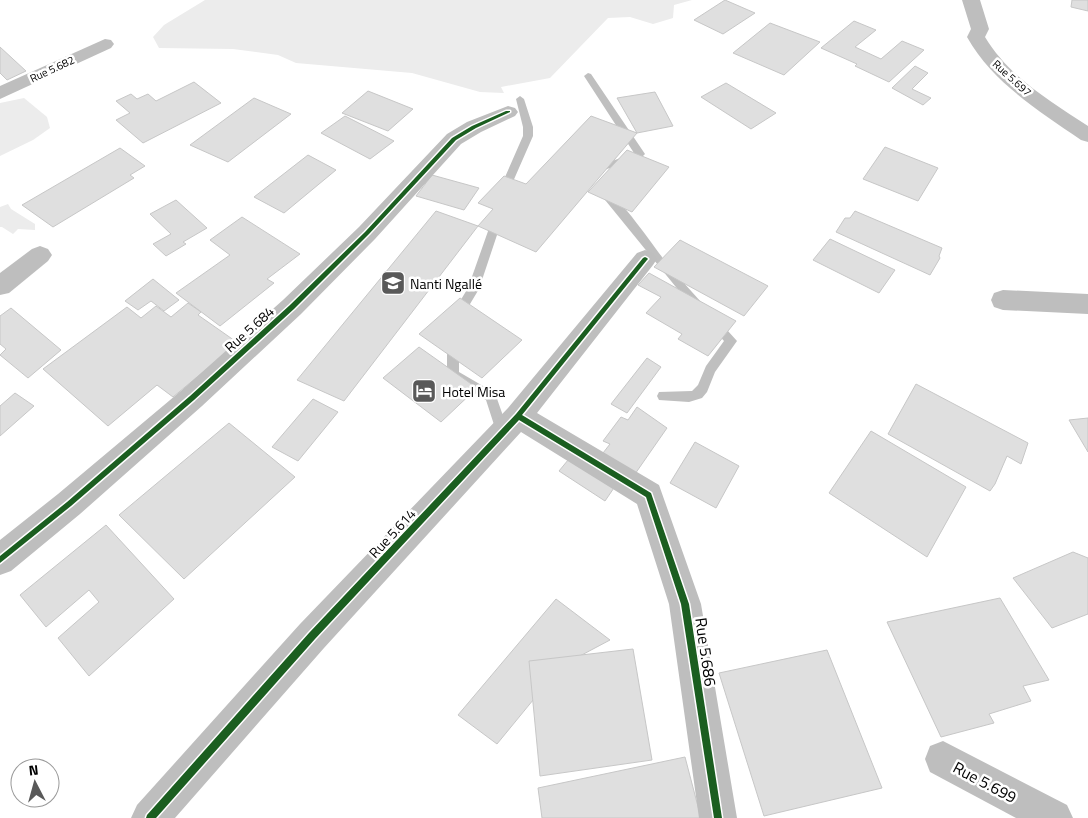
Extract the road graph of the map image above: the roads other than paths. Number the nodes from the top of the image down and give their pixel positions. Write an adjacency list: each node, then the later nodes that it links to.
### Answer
1 (971, 0): 5 (street, Rue 5.697)
2 (105, 44): 3 (street, Rue 5.682)
3 (0, 93)
4 (508, 112): 12 (street, Rue 5.684)
5 (1088, 135)
6 (40, 255): 8 (street)
7 (644, 259): 11 (street, Rue 5.614)
8 (0, 286)
9 (1003, 300): 10 (street)
10 (1088, 304)
11 (518, 416): 14 (street, Rue 5.614); 15 (street, Rue 5.686)
12 (3, 552)
13 (943, 760): 16 (street, Rue 5.699)
14 (150, 818)
15 (718, 818)
16 (1054, 818)

